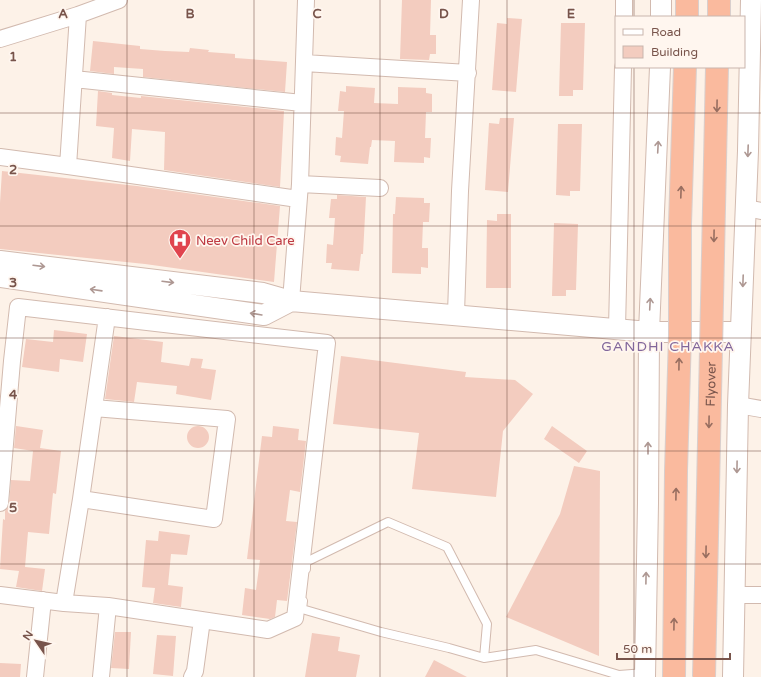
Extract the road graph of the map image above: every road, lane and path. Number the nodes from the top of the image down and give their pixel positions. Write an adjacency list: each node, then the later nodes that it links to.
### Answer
1 (119, 0): 9 (street)
2 (306, 0): 16 (street)
3 (471, 0): 21 (street)
4 (624, 0): 10 (street)
5 (661, 0): 11 (street)
6 (687, 0): 12 (highway)
7 (719, 0): 13 (highway)
8 (751, 0): 15 (street)
9 (78, 15): 14 (street); 22 (street)
10 (624, 16)
11 (661, 16)
12 (687, 16)
13 (719, 16)
14 (0, 39)
15 (756, 59): 28 (street, one-way to 28)
16 (304, 63): 21 (street); 23 (street)
17 (623, 68): 36 (street)
18 (660, 68): 37 (street, one-way to 18)
19 (685, 68): 56 (highway, one-way to 19, bridge)
20 (717, 68): 57 (highway, Flyover, one-way to 57, bridge)
21 (468, 73): 33 (street)
22 (74, 79): 23 (street); 25 (street)
23 (302, 103): 27 (street)
24 (0, 157): 25 (street)
25 (68, 166): 27 (street)
26 (380, 188): 27 (street)
27 (299, 192): 32 (street)
28 (753, 209): 38 (street, one-way to 38)
29 (0, 261): 32 (street, one-way to 32)
30 (0, 277): 31 (street, one-way to 30)
31 (135, 296): 32 (street, one-way to 31); 35 (street)
32 (291, 301): 33 (street)
33 (456, 314): 36 (street)
34 (107, 317): 35 (street); 40 (street); 43 (street)
35 (132, 320): 50 (street)
36 (617, 329): 37 (street)
37 (649, 332): 38 (street); 52 (street, one-way to 37)
38 (741, 332): 39 (street)
39 (738, 405): 41 (street); 45 (street, one-way to 45)
40 (94, 408): 42 (street); 42 (street)
41 (761, 409)
42 (81, 499): 48 (street)
43 (0, 504)
44 (0, 595): 47 (street)
45 (735, 595): 46 (street); 58 (street)
46 (761, 595)
47 (43, 600): 48 (street); 53 (street)
48 (64, 603): 49 (street)
49 (108, 606): 50 (street); 54 (street)
50 (202, 620): 55 (street)
51 (484, 658): 51 (lane); 52 (lane)
52 (645, 675)
53 (35, 677)
54 (101, 677)
55 (192, 677)
56 (674, 677)
57 (704, 677)
58 (733, 677)

